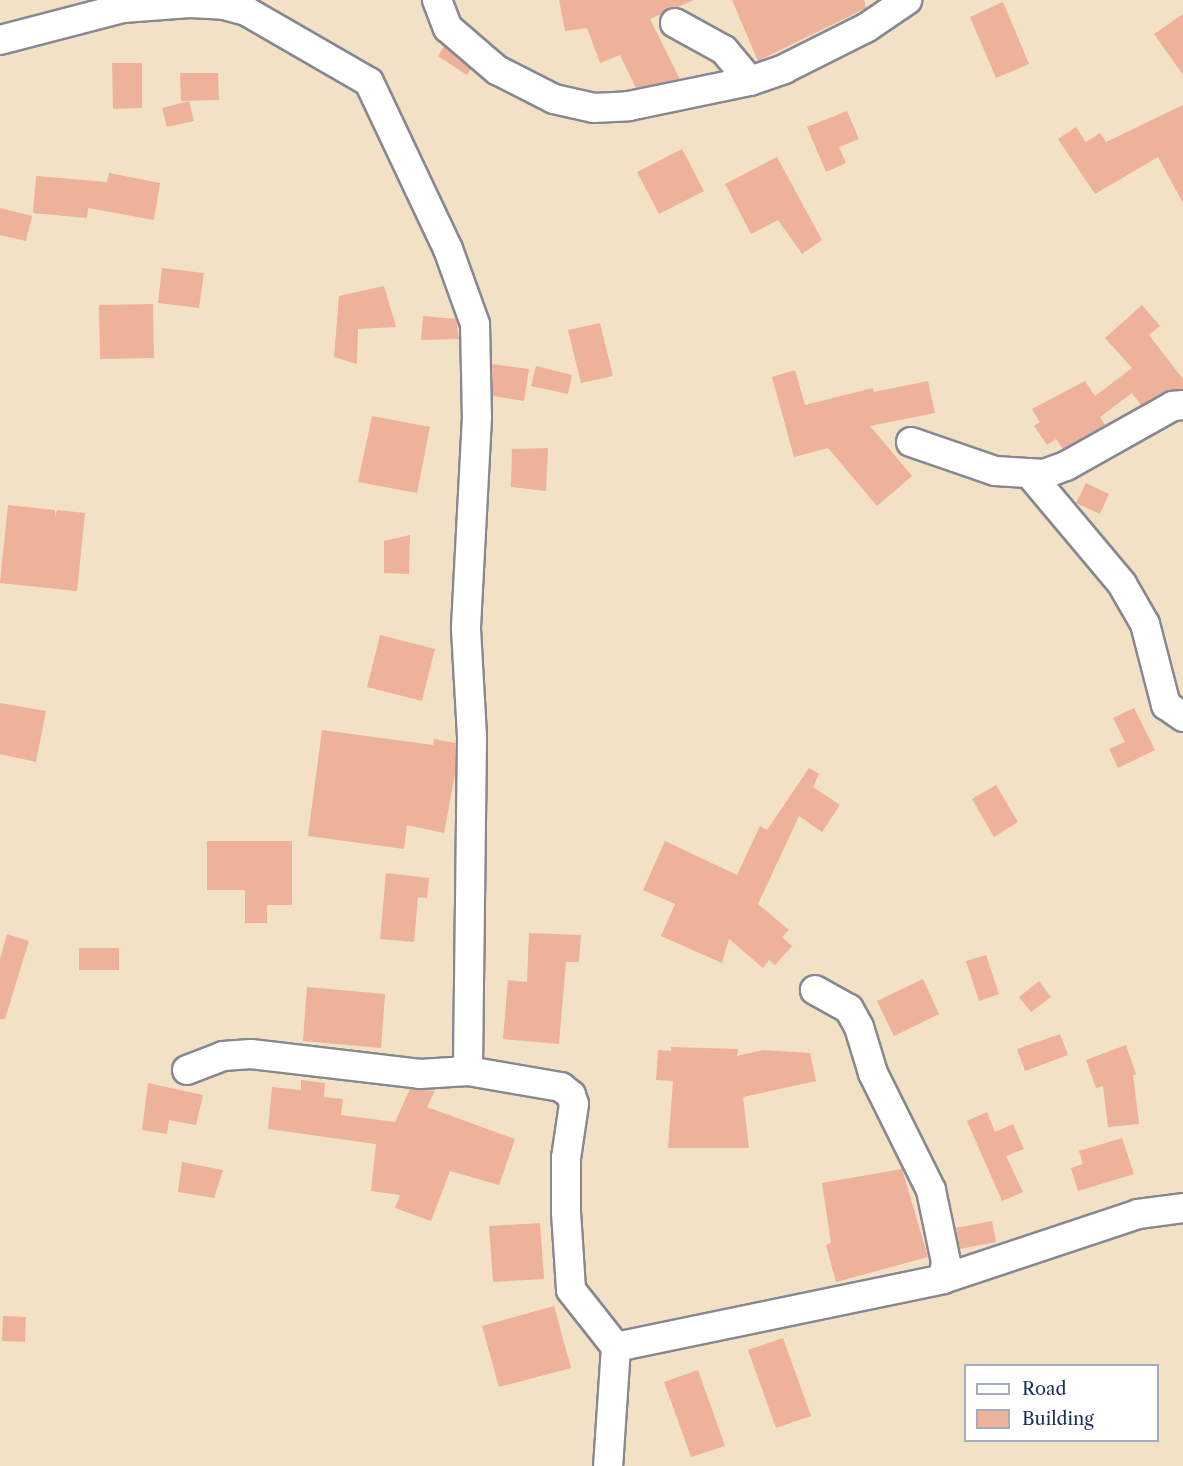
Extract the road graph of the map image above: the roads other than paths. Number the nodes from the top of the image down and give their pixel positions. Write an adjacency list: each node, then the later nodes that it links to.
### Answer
1 (437, 0): 6 (street)
2 (907, 0): 6 (street)
3 (214, 2): 5 (street); 13 (street)
4 (675, 23): 6 (street)
5 (0, 40)
6 (750, 81)
7 (1183, 405): 9 (street)
8 (911, 442): 9 (street)
9 (1029, 473): 10 (street)
10 (1183, 717)
11 (814, 990): 15 (street)
12 (187, 1070): 13 (street)
13 (468, 1071): 16 (street)
14 (1183, 1208): 15 (street)
15 (943, 1279): 16 (street)
16 (616, 1347): 17 (street)
17 (608, 1466)

